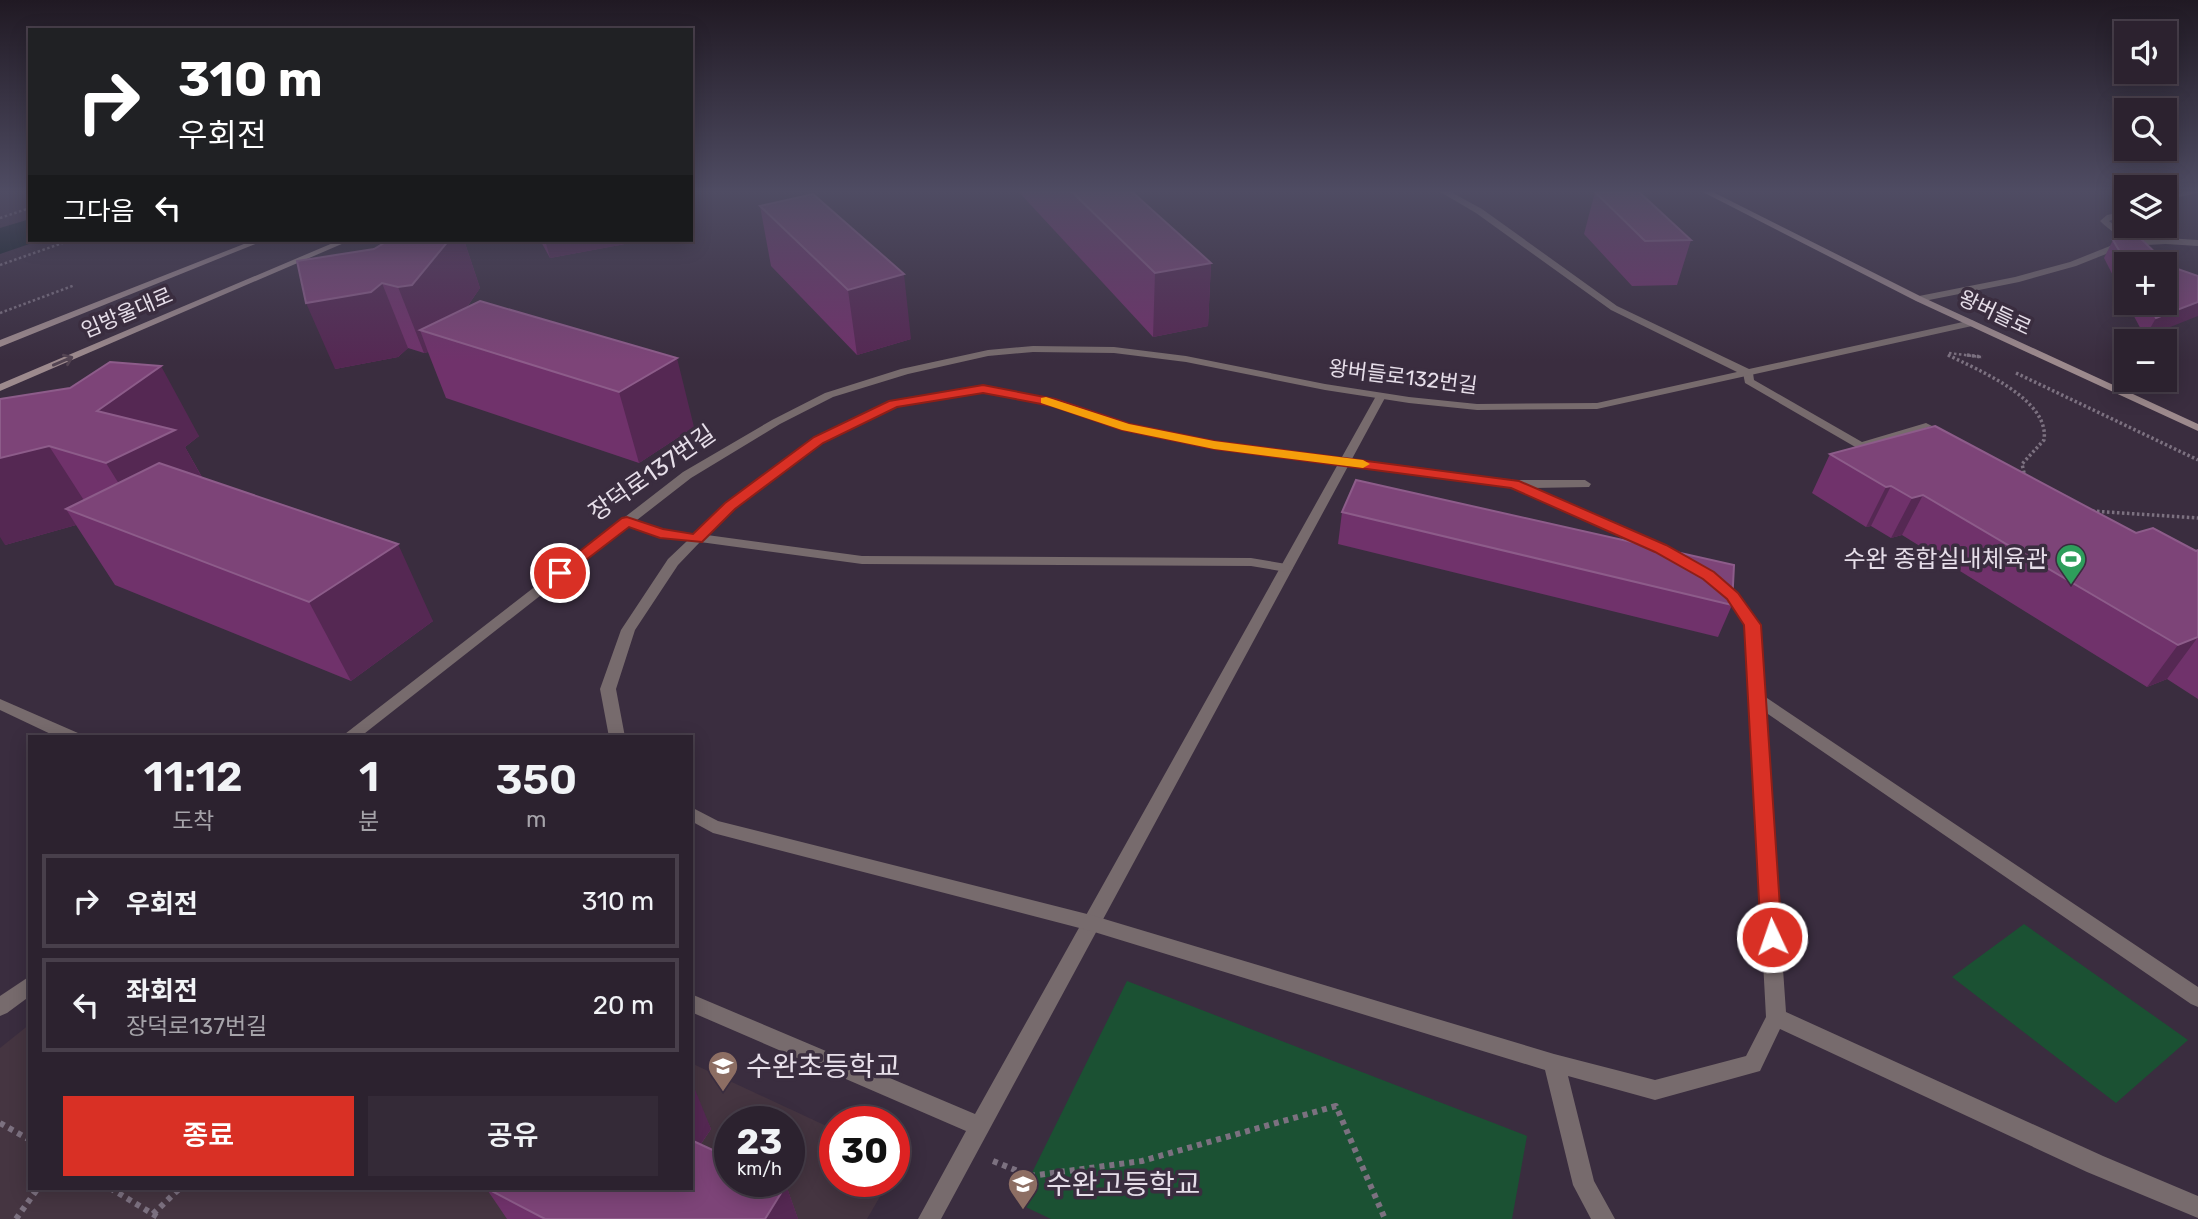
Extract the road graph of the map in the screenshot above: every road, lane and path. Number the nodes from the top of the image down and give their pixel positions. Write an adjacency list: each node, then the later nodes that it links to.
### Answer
1 (51, 247): 7 (path)
2 (244, 247): 10 (main road, 임방울대로)
3 (331, 247): 14 (main road, 임방울대로, one-way to 3)
4 (1529, 247): 13 (street)
5 (1816, 247): 8 (main road, 왕버들로)
6 (2115, 247): 8 (street)
7 (0, 265)
8 (1919, 299): 9 (main road, 왕버들로)
9 (1972, 324): 13 (street, 왕버들로132번길); 18 (main road, 왕버들로)
10 (0, 344)
11 (1993, 362): 23 (path)
12 (2005, 368): 19 (path)
13 (1748, 373): 16 (street, 왕버들로132번길); 17 (street)
14 (0, 388)
15 (829, 396): 16 (street, 왕버들로132번길); 26 (street, 장덕로137번길)
16 (1381, 396): 20 (street)
17 (1926, 426)
18 (2198, 428)
19 (2198, 460)
20 (1345, 461): 21 (street); 27 (street); 28 (street)
21 (1514, 484): 22 (street); 29 (street)
22 (1585, 484)
23 (2031, 486)
24 (2087, 510): 25 (path)
25 (2198, 518)
26 (627, 521): 27 (street); 32 (street, 장덕로137번길)
27 (697, 539): 28 (street); 33 (street)
28 (1286, 568): 35 (street)
29 (1757, 699): 37 (street); 40 (street)
30 (0, 704): 31 (street)
31 (68, 735)
32 (352, 735)
33 (617, 735)
34 (693, 814): 35 (street)
35 (1091, 923): 41 (street); 43 (street)
36 (28, 986): 39 (street)
37 (2198, 998)
38 (693, 1004): 43 (street)
39 (0, 1007)
40 (1776, 1017): 41 (street); 49 (street)
41 (1554, 1063): 55 (street)
42 (0, 1123): 44 (path)
43 (979, 1126): 45 (street)
44 (28, 1139)
45 (966, 1149): 53 (street); 54 (path)
46 (37, 1190): 51 (path)
47 (113, 1190): 50 (path)
48 (178, 1190): 50 (path)
49 (2198, 1207)
50 (153, 1214): 52 (path)
51 (16, 1219)
52 (161, 1219)
53 (929, 1219)
54 (1385, 1219)
55 (1604, 1219)

